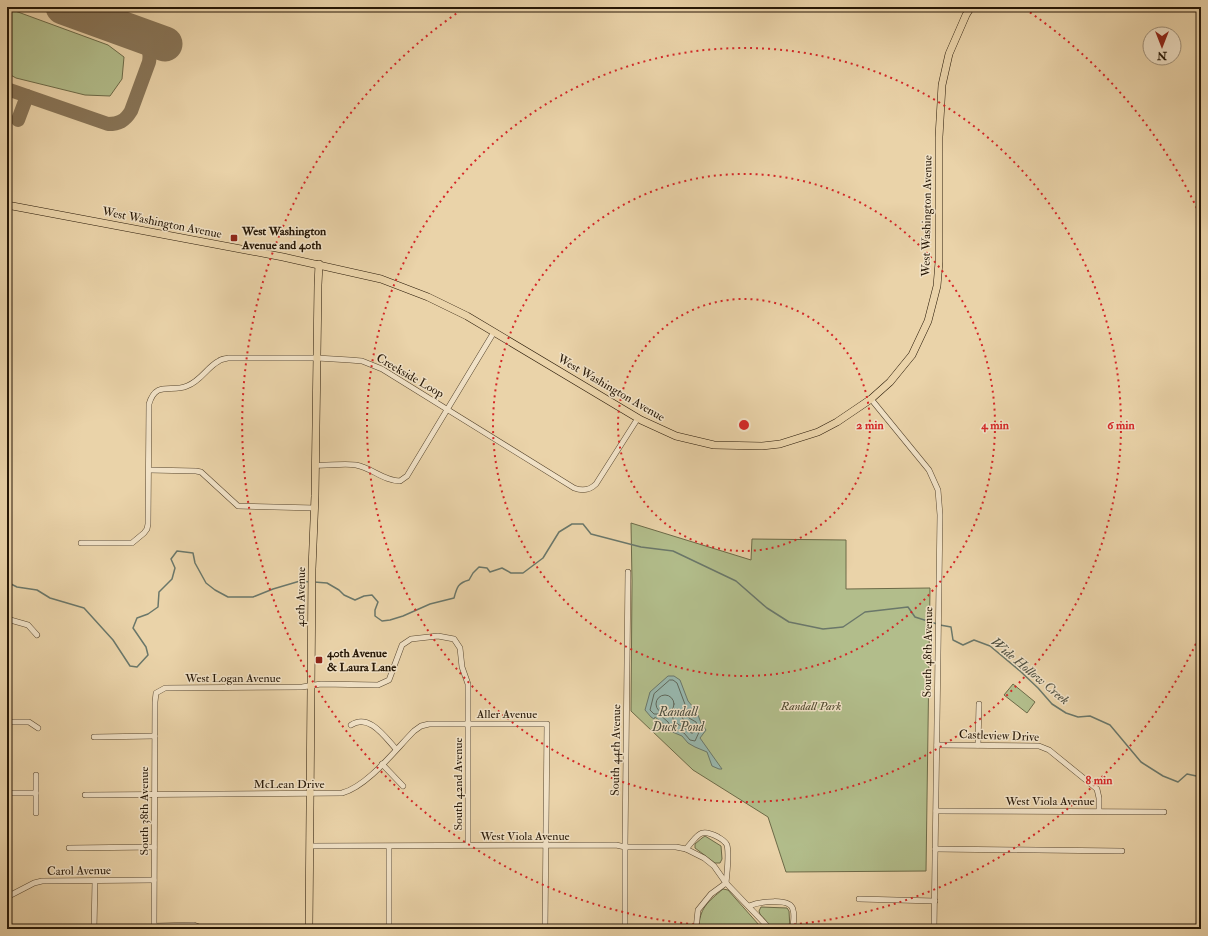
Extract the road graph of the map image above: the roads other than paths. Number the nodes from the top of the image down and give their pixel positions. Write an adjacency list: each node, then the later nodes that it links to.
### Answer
1 (971, 7): 6 (main road, West Washington Avenue)
2 (7, 205): 3 (main road, West Washington Avenue)
3 (319, 264): 4 (main road, West Washington Avenue); 5 (main road, 40th Avenue)
4 (494, 332): 7 (street); 8 (main road, West Washington Avenue)
5 (317, 358): 7 (street, Creekside Loop); 9 (main road, 40th Avenue); 10 (street, Creekside Loop)
6 (871, 398): 8 (main road, West Washington Avenue); 26 (street, South 48th Avenue)
7 (447, 409): 8 (street, Creekside Loop); 9 (street)
8 (638, 418)
9 (315, 465): 11 (main road, 40th Avenue)
10 (149, 470): 11 (street); 12 (street, Creekside Loop)
11 (315, 508): 16 (main road, 40th Avenue)
12 (81, 543)
13 (628, 572): 45 (street, South 44th Avenue)
14 (7, 619): 15 (street)
15 (37, 635)
16 (311, 686): 17 (street, West Logan Avenue); 20 (street, West Logan Avenue); 34 (main road, 40th Avenue)
17 (156, 693): 23 (street, South 38th Avenue)
18 (978, 704): 25 (street)
19 (7, 722): 22 (street)
20 (468, 723): 27 (street, McLean Drive); 41 (street, South 42nd Avenue); 42 (street, Aller Avenue)
21 (351, 725): 27 (street)
22 (38, 728)
23 (155, 736): 24 (street); 33 (street, South 38th Avenue)
24 (94, 737)
25 (978, 744): 26 (street, Castleview Drive); 37 (street, Castleview Drive)
26 (937, 745): 36 (street, South 48th Avenue)
27 (396, 749): 28 (street, McLean Drive)
28 (382, 764): 30 (street); 34 (street, McLean Drive)
29 (36, 775): 32 (street)
30 (403, 786)
31 (7, 793): 32 (street)
32 (36, 793): 39 (street)
33 (155, 794): 34 (street, McLean Drive); 35 (street, McLean Drive); 43 (street, South 38th Avenue)
34 (311, 794): 40 (main road, 40th Avenue)
35 (85, 795)
36 (936, 811): 37 (street, West Viola Avenue); 47 (street, South 48th Avenue)
37 (1099, 811): 38 (street, West Viola Avenue)
38 (1164, 812)
39 (36, 813)
40 (310, 846): 44 (street, West Viola Avenue); 63 (main road, 40th Avenue)
41 (468, 846): 42 (street, West Viola Avenue); 44 (street, West Viola Avenue)
42 (545, 846): 45 (street, West Viola Avenue); 59 (street)
43 (154, 847): 46 (street); 50 (street, South 38th Avenue)
44 (389, 847): 58 (street)
45 (625, 847): 48 (street, West Viola Avenue); 64 (street, South 44th Avenue)
46 (69, 848)
47 (935, 848): 49 (street); 55 (street, South 48th Avenue)
48 (686, 849): 52 (street, West Viola Avenue); 52 (street)
49 (1122, 851)
50 (154, 880): 51 (street, Carol Avenue); 57 (street, South 38th Avenue)
51 (95, 881): 53 (street, Carol Avenue); 61 (street)
52 (726, 883): 56 (street, West Viola Avenue); 65 (street)
53 (7, 897)
54 (859, 899): 55 (street)
55 (934, 901): 67 (street, South 48th Avenue)
56 (749, 906): 60 (street, West Viola Avenue); 66 (street)
57 (154, 927): 62 (street)
58 (389, 928): 59 (street)
59 (544, 928)
60 (767, 928)
61 (94, 929)
62 (204, 929)
63 (309, 929)
64 (625, 929)
65 (696, 929)
66 (793, 929)
67 (934, 929)

